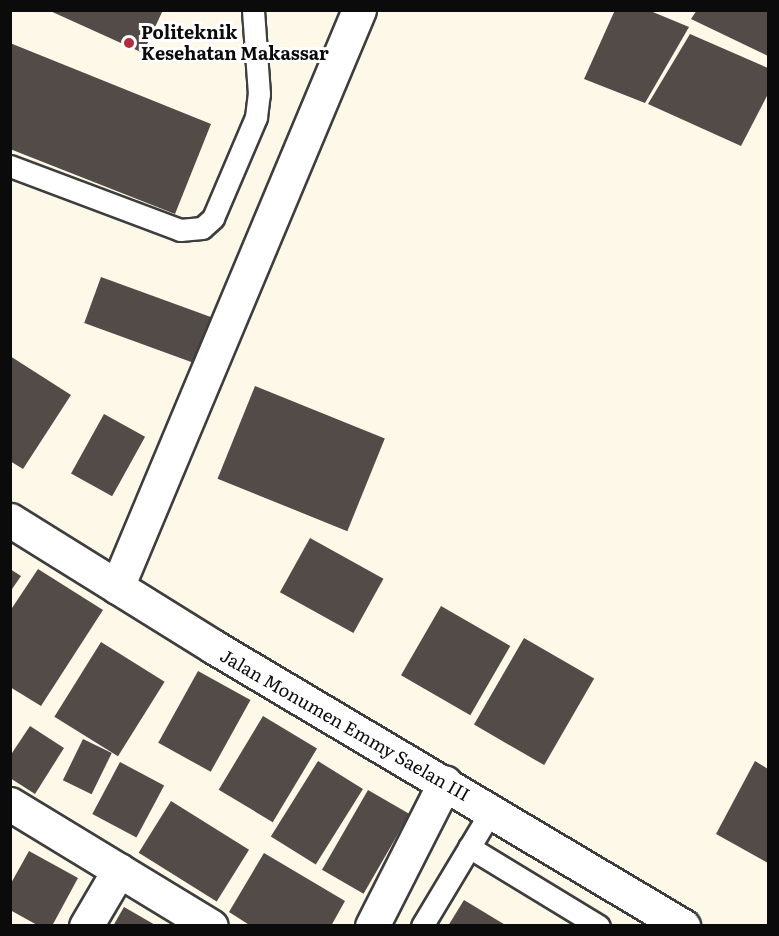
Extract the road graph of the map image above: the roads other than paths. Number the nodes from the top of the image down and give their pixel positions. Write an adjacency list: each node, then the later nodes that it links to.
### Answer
1 (253, 10): 3 (lane)
2 (359, 10): 5 (street)
3 (10, 166)
4 (10, 520): 5 (street, Jalan Monumen Emmy Saelan III)
5 (117, 587): 6 (street, Jalan Monumen Emmy Saelan III)
6 (445, 782): 8 (street, Jalan Monumen Emmy Saelan III); 13 (street)
7 (10, 804): 10 (street)
8 (491, 811): 9 (lane); 16 (street, Jalan Monumen Emmy Saelan III)
9 (469, 847): 14 (lane); 15 (lane)
10 (119, 870): 11 (street); 12 (street)
11 (86, 926)
12 (211, 926)
13 (372, 926)
14 (422, 926)
15 (599, 926)
16 (683, 926)

